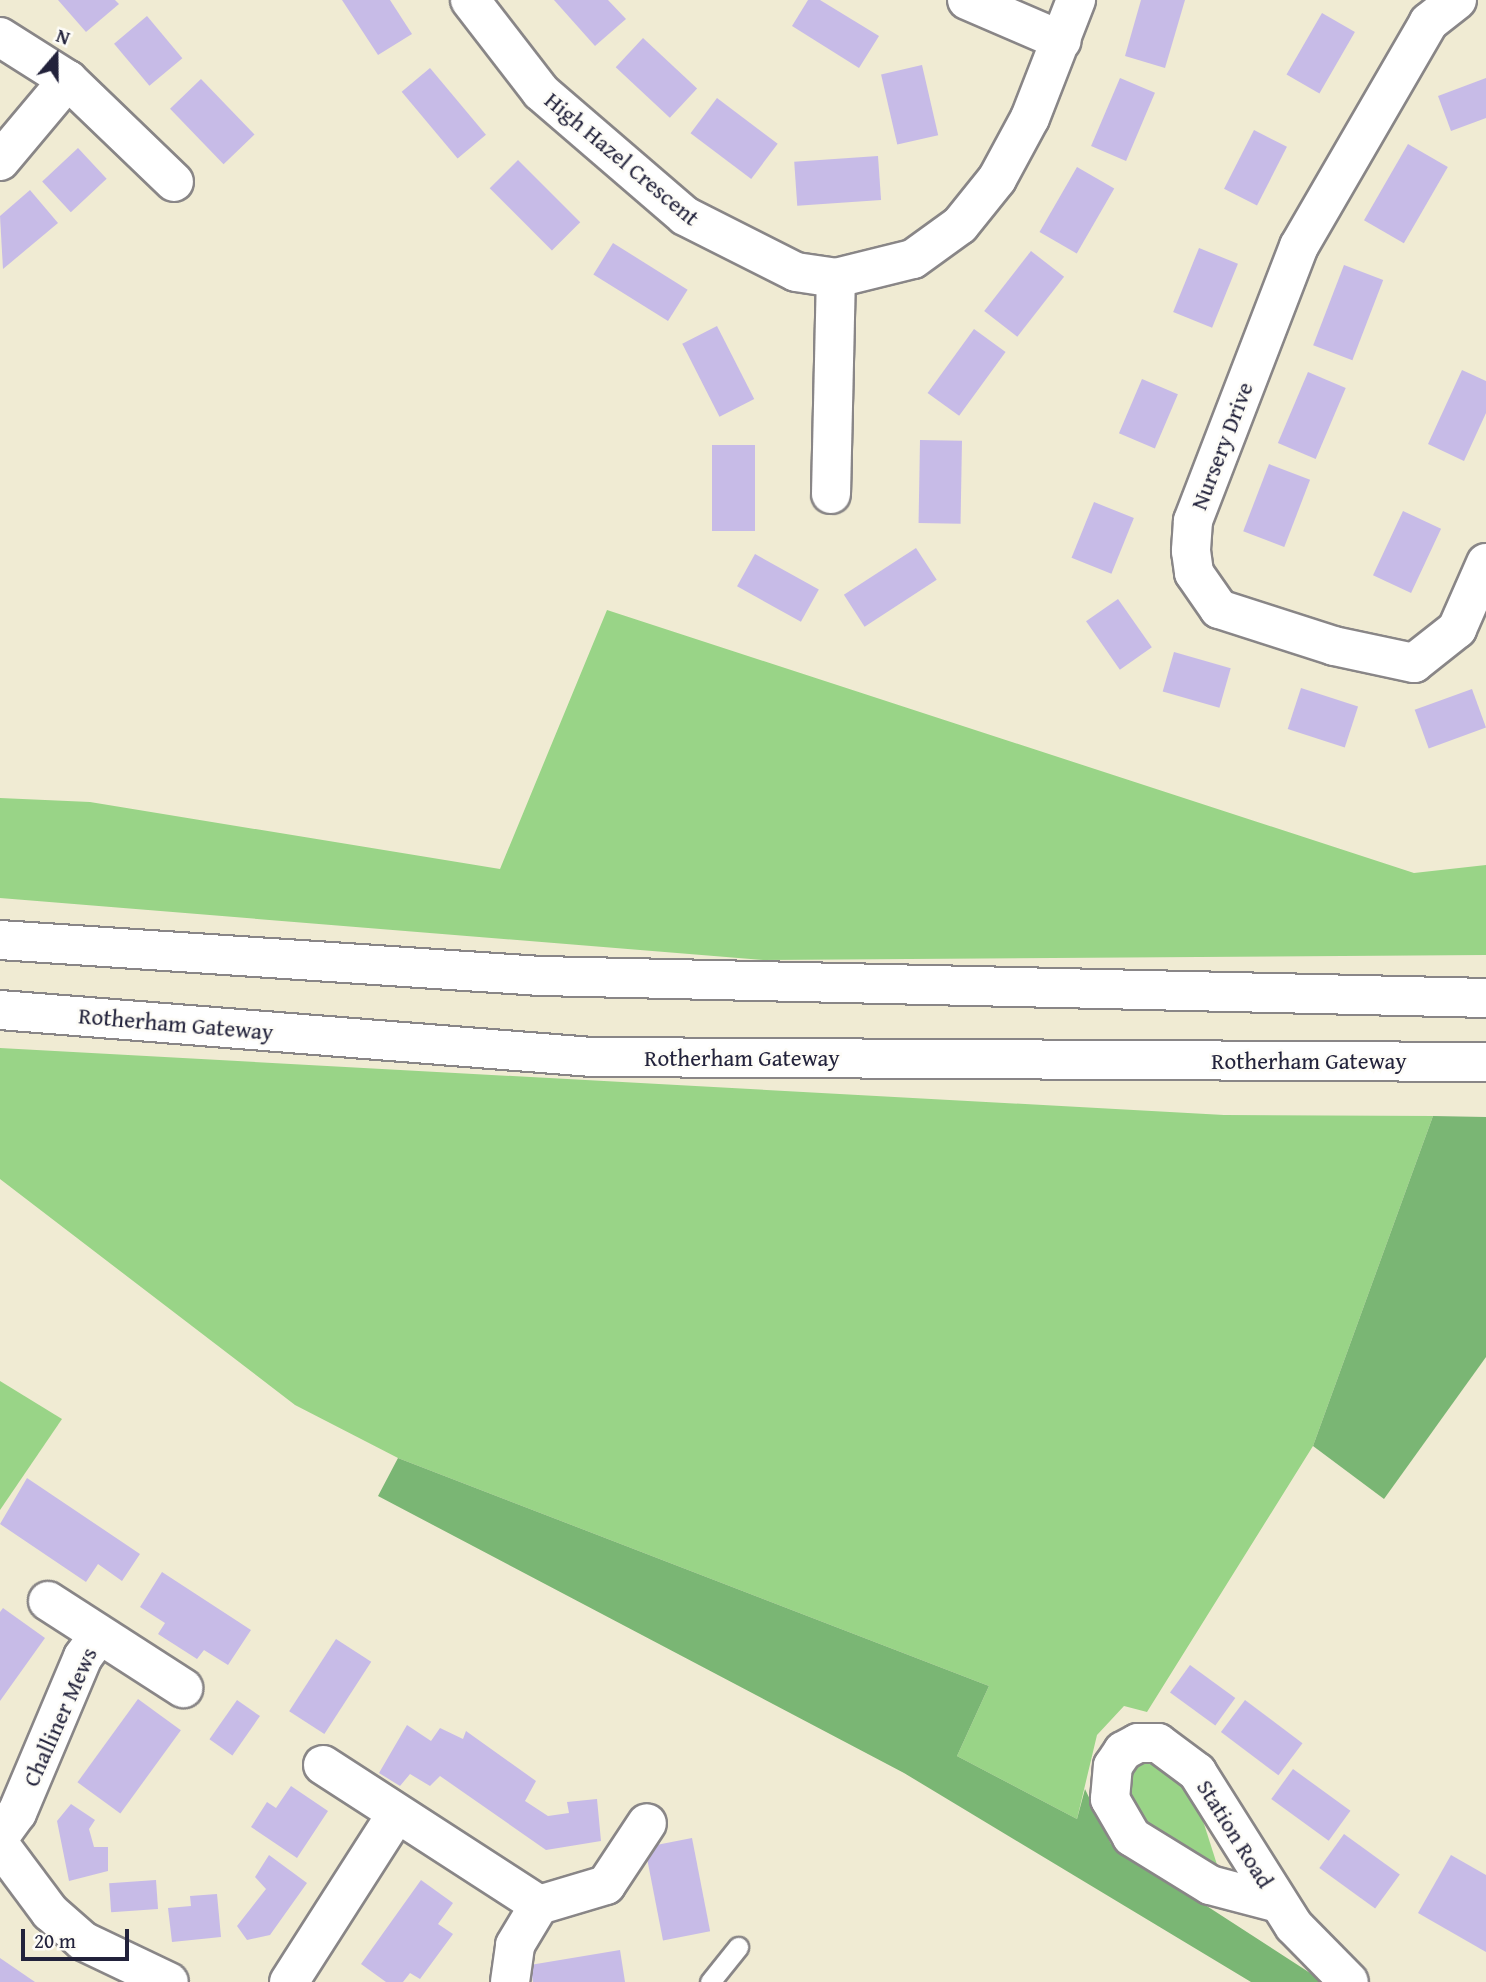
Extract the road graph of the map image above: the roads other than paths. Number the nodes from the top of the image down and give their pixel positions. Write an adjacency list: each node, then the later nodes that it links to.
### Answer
1 (470, 0): 10 (main road, High Hazel Crescent)
2 (967, 0): 6 (main road)
3 (1076, 0): 6 (main road, High Hazel Crescent)
4 (1457, 0): 12 (main road, Nursery Drive)
5 (0, 37): 7 (main road)
6 (1062, 41): 10 (main road, High Hazel Crescent)
7 (68, 80): 8 (main road); 9 (main road)
8 (0, 161)
9 (174, 182)
10 (836, 278): 11 (main road)
11 (831, 494)
12 (1486, 563)
13 (0, 940): 14 (main road)
14 (1486, 998)
15 (0, 1010): 16 (main road, Rotherham Gateway)
16 (1486, 1062)
17 (48, 1601): 18 (main road)
18 (99, 1635): 19 (main road); 23 (main road, Challiner Mews)
19 (183, 1688)
20 (323, 1766): 21 (main road)
21 (396, 1816): 26 (main road); 29 (main road)
22 (647, 1823): 26 (main road)
23 (0, 1836)
24 (0, 1845): 28 (main road)
25 (1279, 1903): 25 (main road, Station Road); 32 (main road, Station Road)
26 (539, 1905): 30 (main road)
27 (738, 1947): 31 (lane)
28 (169, 1982)
29 (289, 1982)
30 (510, 1982)
31 (710, 1982)
32 (1349, 1982)

